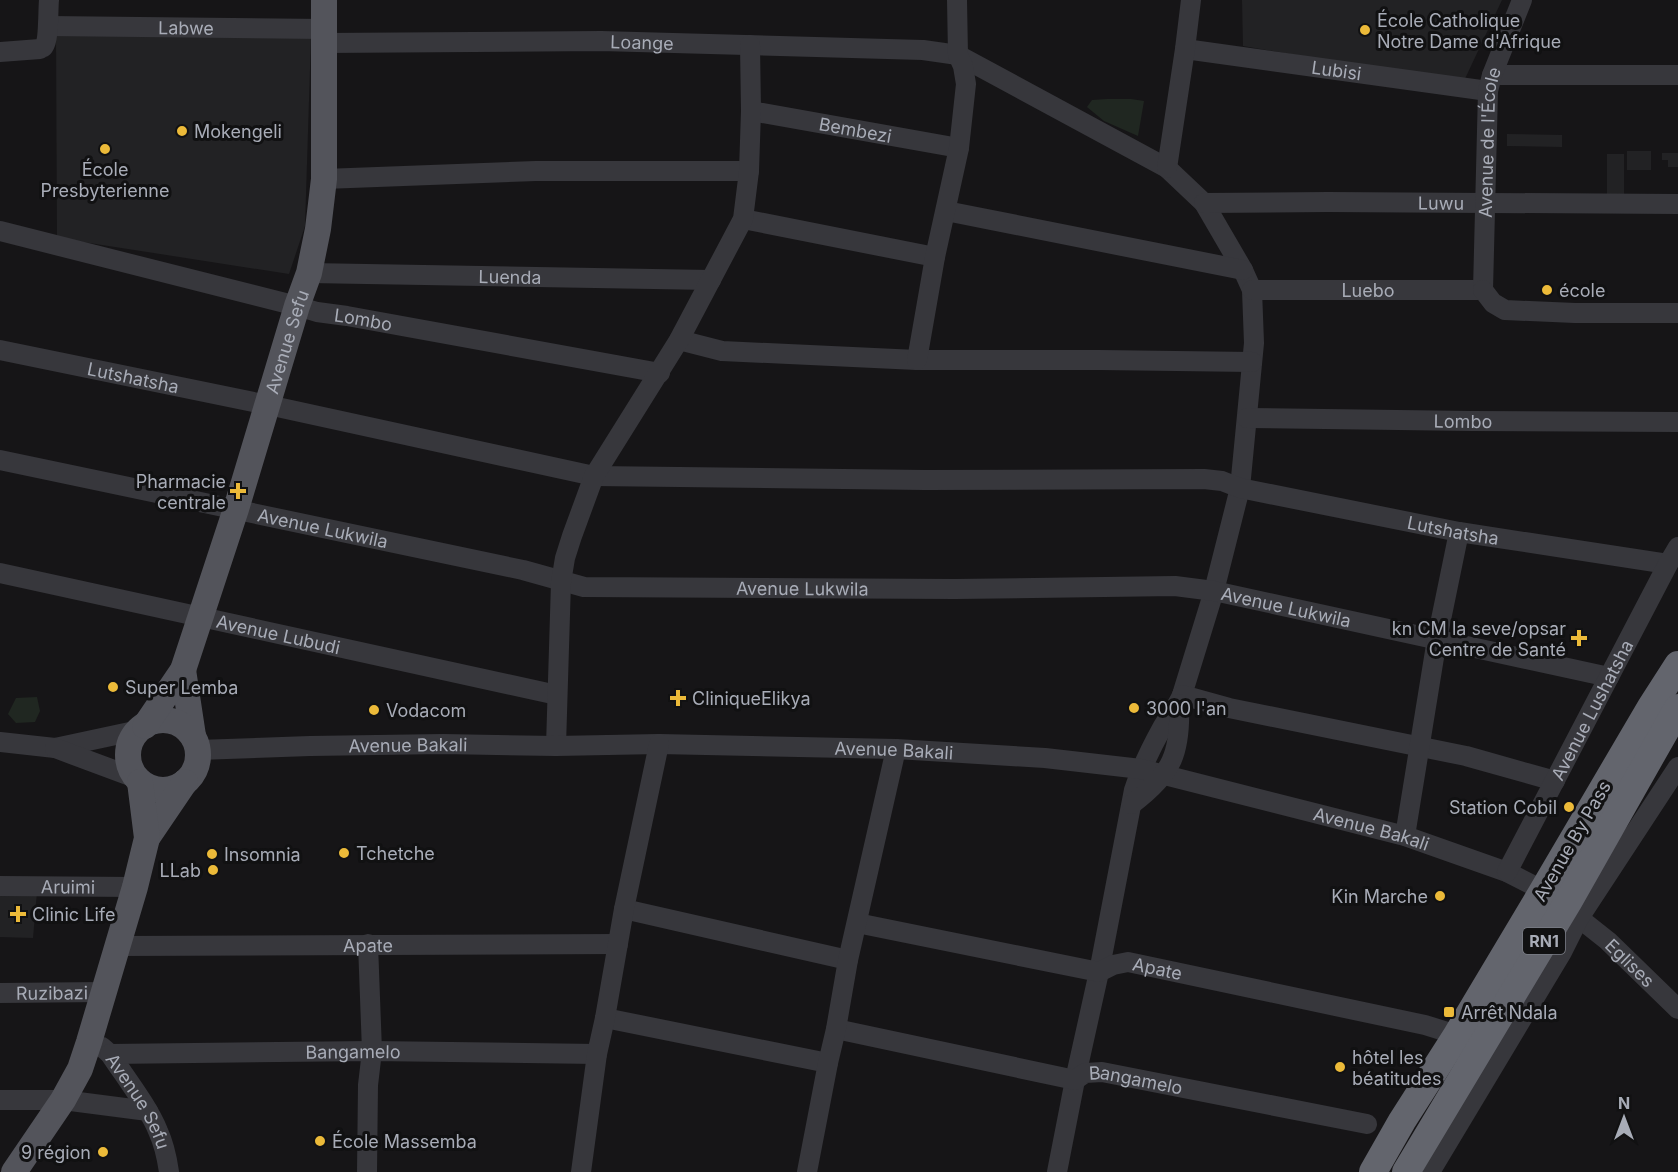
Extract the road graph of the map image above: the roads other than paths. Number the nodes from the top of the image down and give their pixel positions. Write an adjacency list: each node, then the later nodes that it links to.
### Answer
1 (49, 0): 6 (street)
2 (324, 0): 7 (main road, Avenue Sefu)
3 (957, 0): 11 (street)
4 (1191, 0): 9 (street)
5 (1522, 0): 13 (street, Avenue de l'École)
6 (48, 26): 7 (street, Labwe); 10 (street)
7 (324, 36): 8 (street, Loange); 18 (main road, Avenue Sefu)
8 (750, 45): 11 (street, Loange); 14 (street)
9 (1185, 49): 13 (street, Lubisi); 16 (street)
10 (0, 52)
11 (958, 55): 15 (street); 16 (street)
12 (1678, 75): 13 (street, Lubisi)
13 (1490, 83): 20 (street, Avenue de l'École)
14 (751, 111): 15 (street, Bembezi); 17 (street)
15 (959, 148): 22 (street)
16 (1167, 168): 19 (street)
17 (749, 171): 18 (street); 23 (street)
18 (324, 179): 27 (main road, Avenue Sefu)
19 (1204, 203): 20 (street, Luwu); 26 (street)
20 (1486, 203): 21 (street, Luwu); 30 (street, Avenue de l'École)
21 (1678, 204)
22 (946, 211): 25 (street); 26 (street)
23 (743, 219): 25 (street); 28 (street)
24 (0, 231): 31 (street, Lombo)
25 (935, 257): 35 (street)
26 (1243, 270): 29 (street)
27 (309, 273): 28 (street, Luenda); 31 (main road, Avenue Sefu)
28 (711, 280): 33 (street)
29 (1252, 290): 30 (street, Luebo); 36 (street)
30 (1483, 290): 32 (street)
31 (297, 306): 37 (street, Lombo); 38 (main road, Avenue Sefu)
32 (1678, 314)
33 (679, 340): 35 (street); 37 (street)
34 (0, 351): 38 (street, Lutshatsha)
35 (917, 360): 36 (street)
36 (1252, 362): 39 (street)
37 (660, 373): 42 (street)
38 (268, 405): 42 (street, Lutshatsha); 44 (main road, Avenue Sefu)
39 (1247, 418): 40 (street, Lombo); 43 (street)
40 (1678, 422)
41 (0, 460): 44 (street, Avenue Lukwila)
42 (594, 476): 43 (street, Lutshatsha); 48 (street)
43 (1240, 488): 45 (street, Lutshatsha); 49 (street)
44 (236, 509): 48 (street, Avenue Lukwila); 50 (main road, Avenue Sefu)
45 (1459, 531): 46 (street, Lutshatsha); 51 (street)
46 (1673, 556): 54 (street, Avenue Lushatsha)
47 (0, 573): 50 (street, Avenue Lubudi)
48 (561, 582): 49 (street, Avenue Lukwila); 55 (street)
49 (1214, 591): 51 (street, Avenue Lukwila); 56 (street)
50 (202, 617): 53 (main road, Avenue Sefu); 55 (street, Avenue Lubudi)
51 (1437, 639): 54 (street, Avenue Lukwila); 63 (street)
52 (1677, 667): 57 (highway, Avenue By Pass / RN1)
53 (183, 670): 58 (main road, Avenue Sefu); 60 (main road, Avenue Sefu)
54 (1609, 677): 70 (street, Avenue Lushatsha)
55 (557, 695): 62 (street)
56 (1180, 700): 63 (street); 67 (street); 68 (street)
57 (1670, 712): 78 (highway, Avenue By Pass / RN1)
58 (142, 728): 60 (main road); 64 (street); 69 (main road)
59 (0, 742): 64 (street)
60 (195, 743): 62 (street, Avenue Bakali); 71 (main road)
61 (659, 744): 62 (street, Avenue Bakali); 65 (street, Avenue Bakali); 79 (street)
62 (556, 746)
63 (1420, 746): 70 (street); 73 (street)
64 (55, 748): 69 (street)
65 (896, 749): 67 (street, Avenue Bakali); 80 (street)
66 (1678, 767): 78 (street)
67 (1141, 769): 68 (street, Avenue Bakali); 72 (street)
68 (1165, 774): 72 (street); 73 (street, Avenue Bakali)
69 (139, 780): 71 (main road); 74 (main road, Avenue Sefu)
70 (1556, 781): 75 (street, Avenue Lushatsha)
71 (185, 782): 74 (main road, Avenue Sefu)
72 (1132, 804): 85 (street)
73 (1405, 836): 75 (street, Avenue Bakali)
74 (147, 838): 77 (main road, Avenue Sefu)
75 (1507, 872): 78 (street, Avenue Bakali)
76 (0, 886): 77 (street, Aruimi)
77 (135, 888): 83 (main road, Avenue Sefu)
78 (1563, 904): 88 (street, Eglises); 91 (highway, Avenue By Pass / RN1); 101 (highway, Avenue By Pass / RN1)
79 (624, 909): 82 (street); 84 (street)
80 (857, 923): 84 (street); 85 (street)
81 (368, 944): 82 (street, Apate); 83 (street, Apate); 93 (street)
82 (618, 944): 89 (street)
83 (119, 946): 86 (main road, Avenue Sefu)
84 (848, 960): 90 (street)
85 (1099, 972): 91 (street, Apate); 96 (street)
86 (104, 992): 87 (street, Ruzibazi); 92 (main road, Avenue Sefu)
87 (0, 993)
88 (1678, 1009)
89 (605, 1018): 94 (street); 95 (street)
90 (836, 1029): 95 (street); 96 (street, Bangamelo)
91 (1457, 1035): 101 (highway, Avenue By Pass / RN1)
92 (100, 1048): 93 (street, Bangamelo); 98 (main road, Avenue Sefu); 99 (street, Avenue Sefu)
93 (372, 1051): 94 (street, Bangamelo); 105 (street)
94 (597, 1054): 106 (street)
95 (828, 1063): 107 (street)
96 (1075, 1080): 100 (street, Bangamelo); 102 (street)
97 (0, 1100): 98 (street)
98 (63, 1100): 99 (street); 103 (main road, Avenue Sefu)
99 (148, 1111): 104 (street, Avenue Sefu)
100 (1367, 1124)
101 (1406, 1166)
102 (1063, 1171)
103 (14, 1172)
104 (169, 1172)
105 (367, 1172)
106 (581, 1172)
107 (807, 1172)

